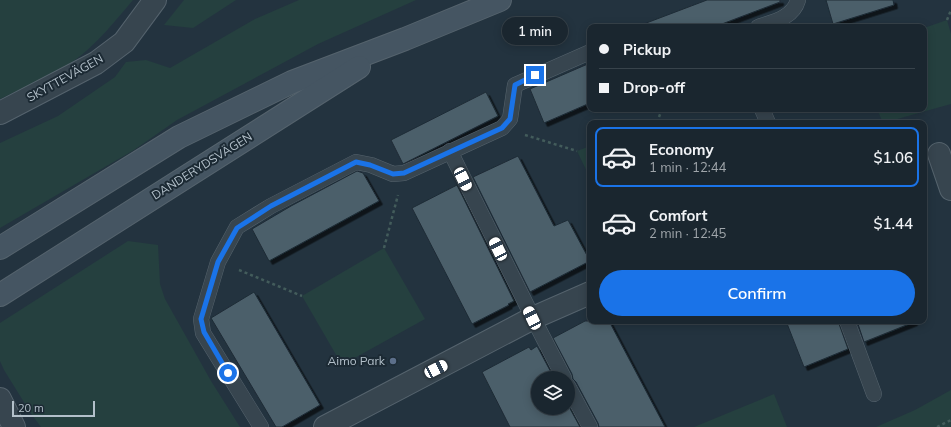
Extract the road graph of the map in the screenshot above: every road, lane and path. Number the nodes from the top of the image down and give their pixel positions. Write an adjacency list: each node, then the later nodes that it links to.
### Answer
1 (155, 0): 9 (street, SKYTTEVÄGEN)
2 (500, 0): 7 (main road, DANDERYDSVÄGEN)
3 (798, 0): 6 (lane)
4 (951, 10): 5 (path)
5 (947, 20)
6 (767, 24)
7 (405, 39): 18 (main road, DANDERYDSVÄGEN); 22 (main road, DANDERYDSVÄGEN)
8 (587, 53): 12 (lane)
9 (0, 112)
10 (661, 112): 11 (path)
11 (659, 117)
12 (502, 128): 13 (path); 14 (lane)
13 (577, 151)
14 (450, 152): 16 (lane); 24 (lane)
15 (938, 154): 17 (street)
16 (404, 173): 19 (path); 20 (lane)
17 (951, 189)
18 (0, 248)
19 (384, 248)
20 (218, 262): 23 (path); 32 (lane)
21 (587, 294): 24 (street)
22 (0, 295)
23 (302, 296)
24 (532, 318): 26 (lane); 33 (street)
25 (847, 324): 27 (lane)
26 (560, 371)
27 (874, 394)
28 (0, 399): 31 (street)
29 (575, 399): 34 (lane)
30 (951, 420): 35 (path)
31 (14, 427)
32 (261, 427)
33 (325, 427)
34 (590, 427)
35 (937, 427)

